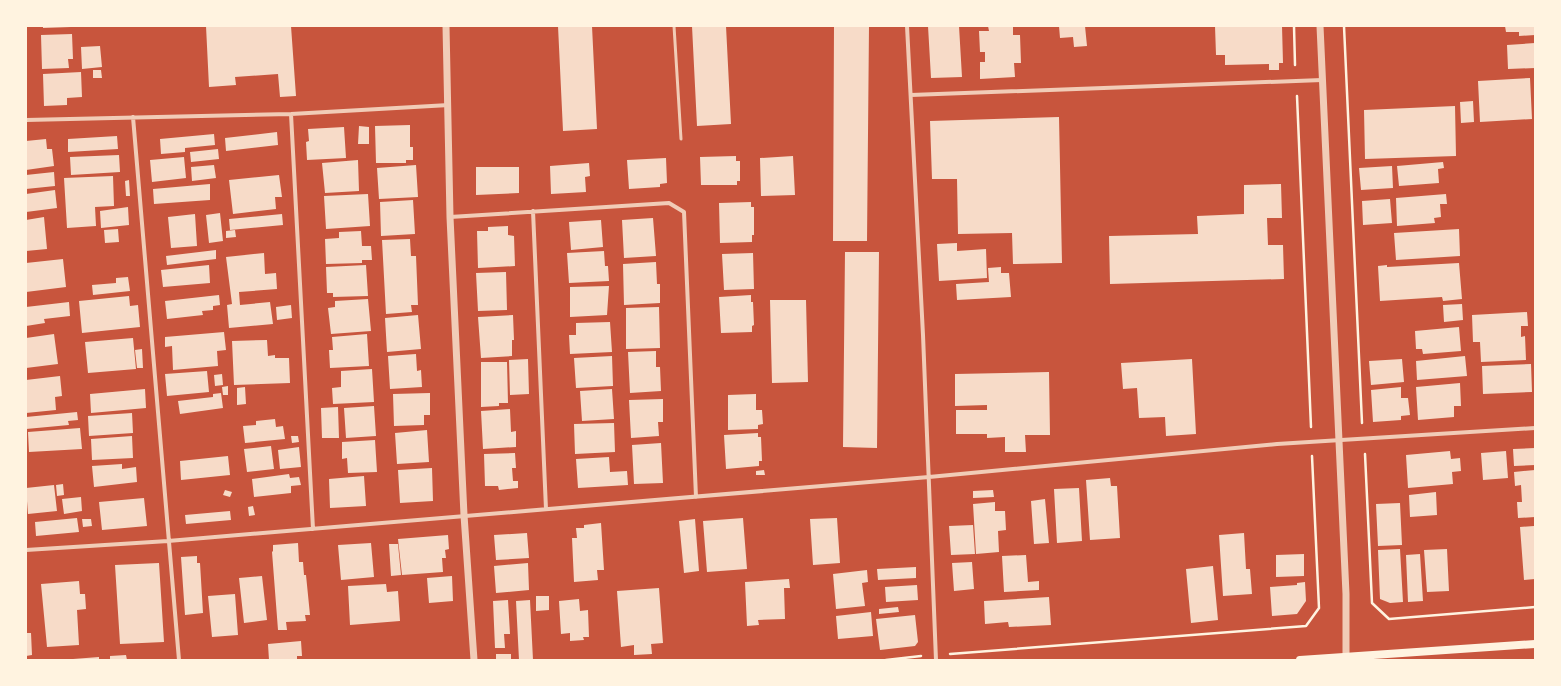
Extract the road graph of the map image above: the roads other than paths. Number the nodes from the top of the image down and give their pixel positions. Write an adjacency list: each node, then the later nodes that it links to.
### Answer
1 (446, 26): 7 (street)
2 (674, 26): 11 (lane)
3 (907, 26): 6 (street)
4 (1320, 26): 5 (street)
5 (1322, 80): 6 (street); 15 (street)
6 (911, 95): 16 (street)
7 (449, 105): 8 (street); 13 (street)
8 (291, 114): 9 (street); 20 (street)
9 (133, 117): 10 (street); 21 (street)
10 (26, 120)
11 (681, 139)
12 (533, 211): 13 (street); 17 (street); 18 (street)
13 (450, 217): 19 (street)
14 (1535, 428): 15 (street)
15 (1338, 440): 16 (street); 24 (street)
16 (929, 477): 17 (street); 27 (street)
17 (696, 497): 18 (street)
18 (546, 509): 19 (street)
19 (464, 515): 20 (street); 26 (street)
20 (313, 529): 21 (street)
21 (168, 541): 22 (street); 25 (street)
22 (26, 550)
23 (1535, 644): 24 (main road)
24 (1346, 659): 28 (main road)
25 (179, 660)
26 (474, 660)
27 (936, 660)
28 (1300, 660)

